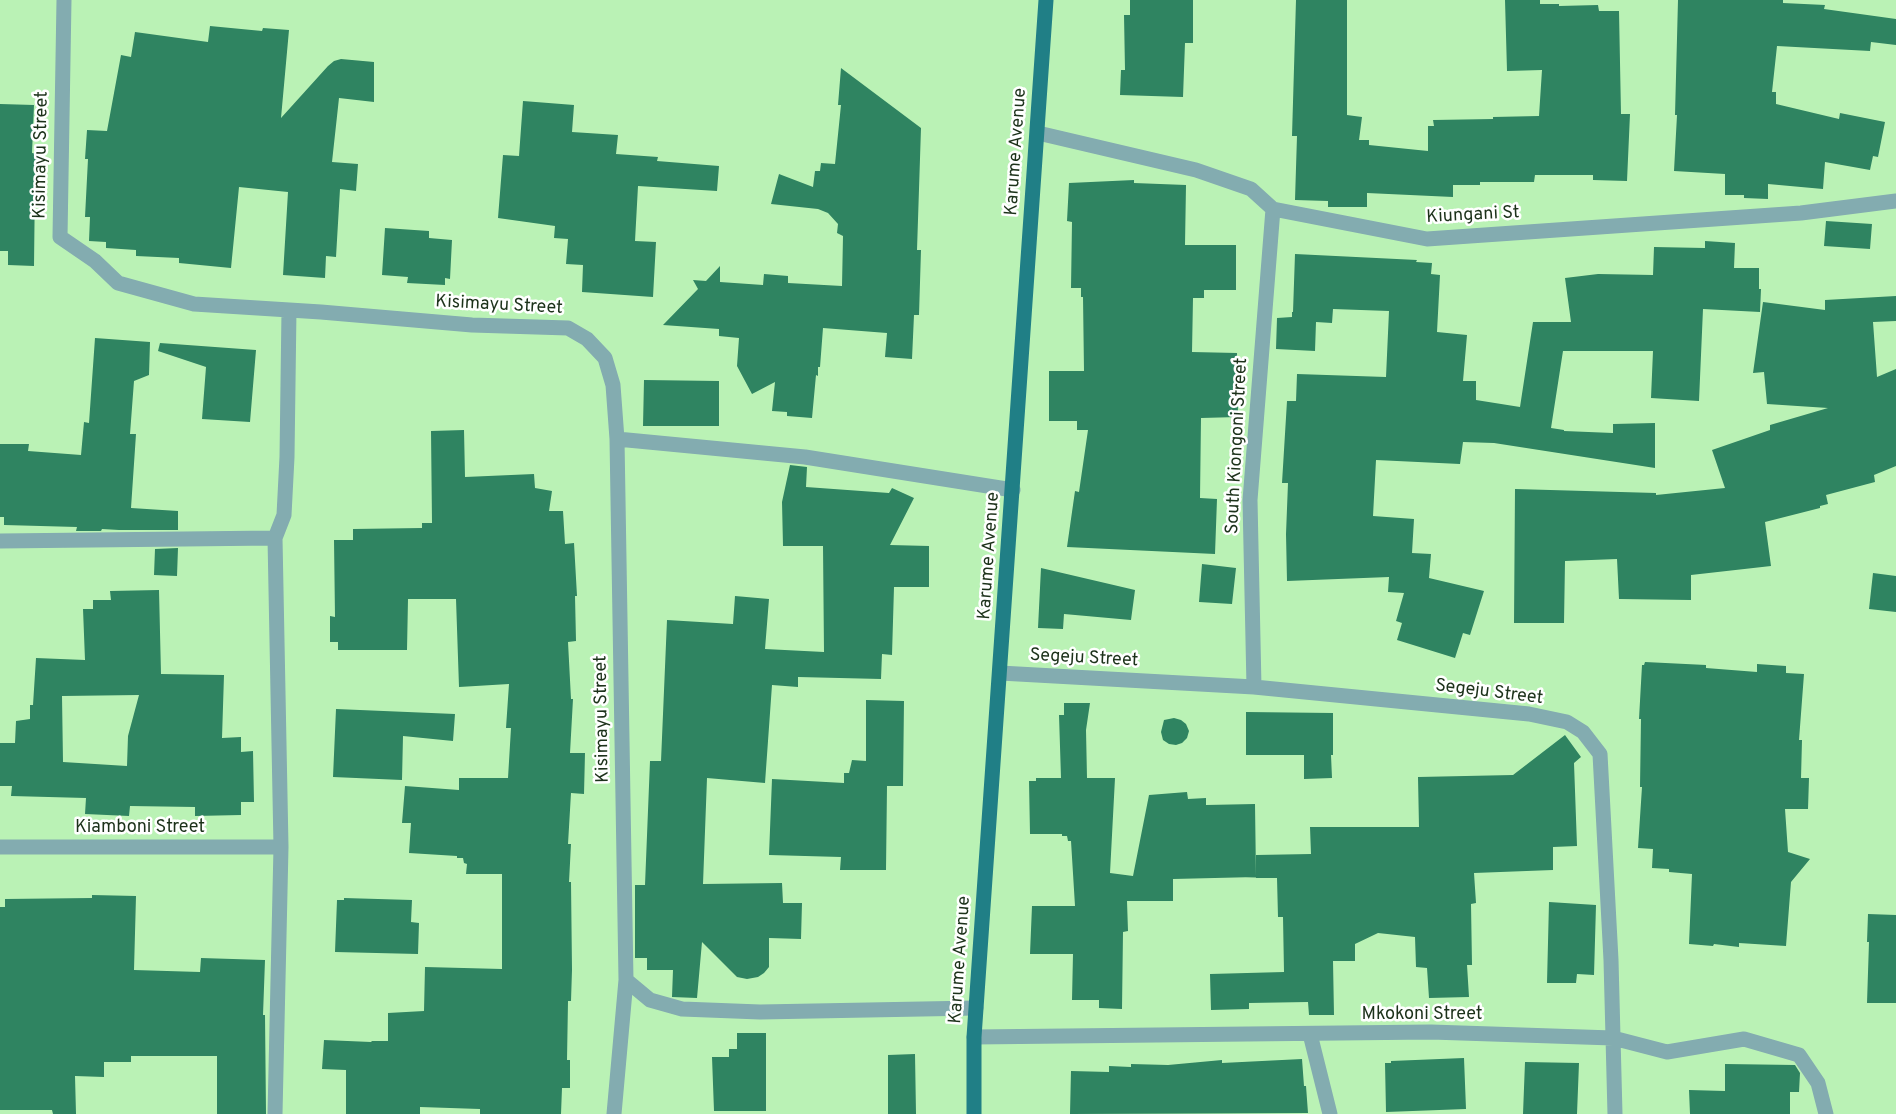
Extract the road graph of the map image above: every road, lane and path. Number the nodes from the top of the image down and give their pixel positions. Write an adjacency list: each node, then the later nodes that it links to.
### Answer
1 (64, 0): 6 (street, Kisimayu Street)
2 (1046, 0): 3 (main road, Karume Avenue)
3 (1038, 133): 5 (street); 8 (main road, Karume Avenue)
4 (1896, 201): 5 (street, Kiungani St)
5 (1273, 208): 12 (street, South Kiongoni Street)
6 (289, 310): 7 (street, Kisimayu Street); 9 (street)
7 (617, 439): 8 (street); 15 (street, Kisimayu Street)
8 (1013, 490): 11 (main road, Karume Avenue)
9 (275, 538): 10 (street); 14 (street)
10 (0, 541)
11 (1000, 673): 12 (street, Segeju Street); 16 (main road, Karume Avenue)
12 (1254, 687): 19 (street, Segeju Street)
13 (0, 847): 14 (street, Kiamboni Street)
14 (281, 847): 20 (street)
15 (626, 980): 16 (street); 21 (street, Kisimayu Street)
16 (976, 1008): 18 (main road, Karume Avenue)
17 (1310, 1034): 18 (street, Mkokoni Street); 19 (street, Mkokoni Street); 23 (street)
18 (974, 1037): 22 (main road, Karume Avenue)
19 (1613, 1038): 24 (street, Segeju Street); 25 (street, Mkokoni Street)
20 (275, 1114)
21 (614, 1114)
22 (974, 1114)
23 (1330, 1114)
24 (1615, 1114)
25 (1826, 1114)

